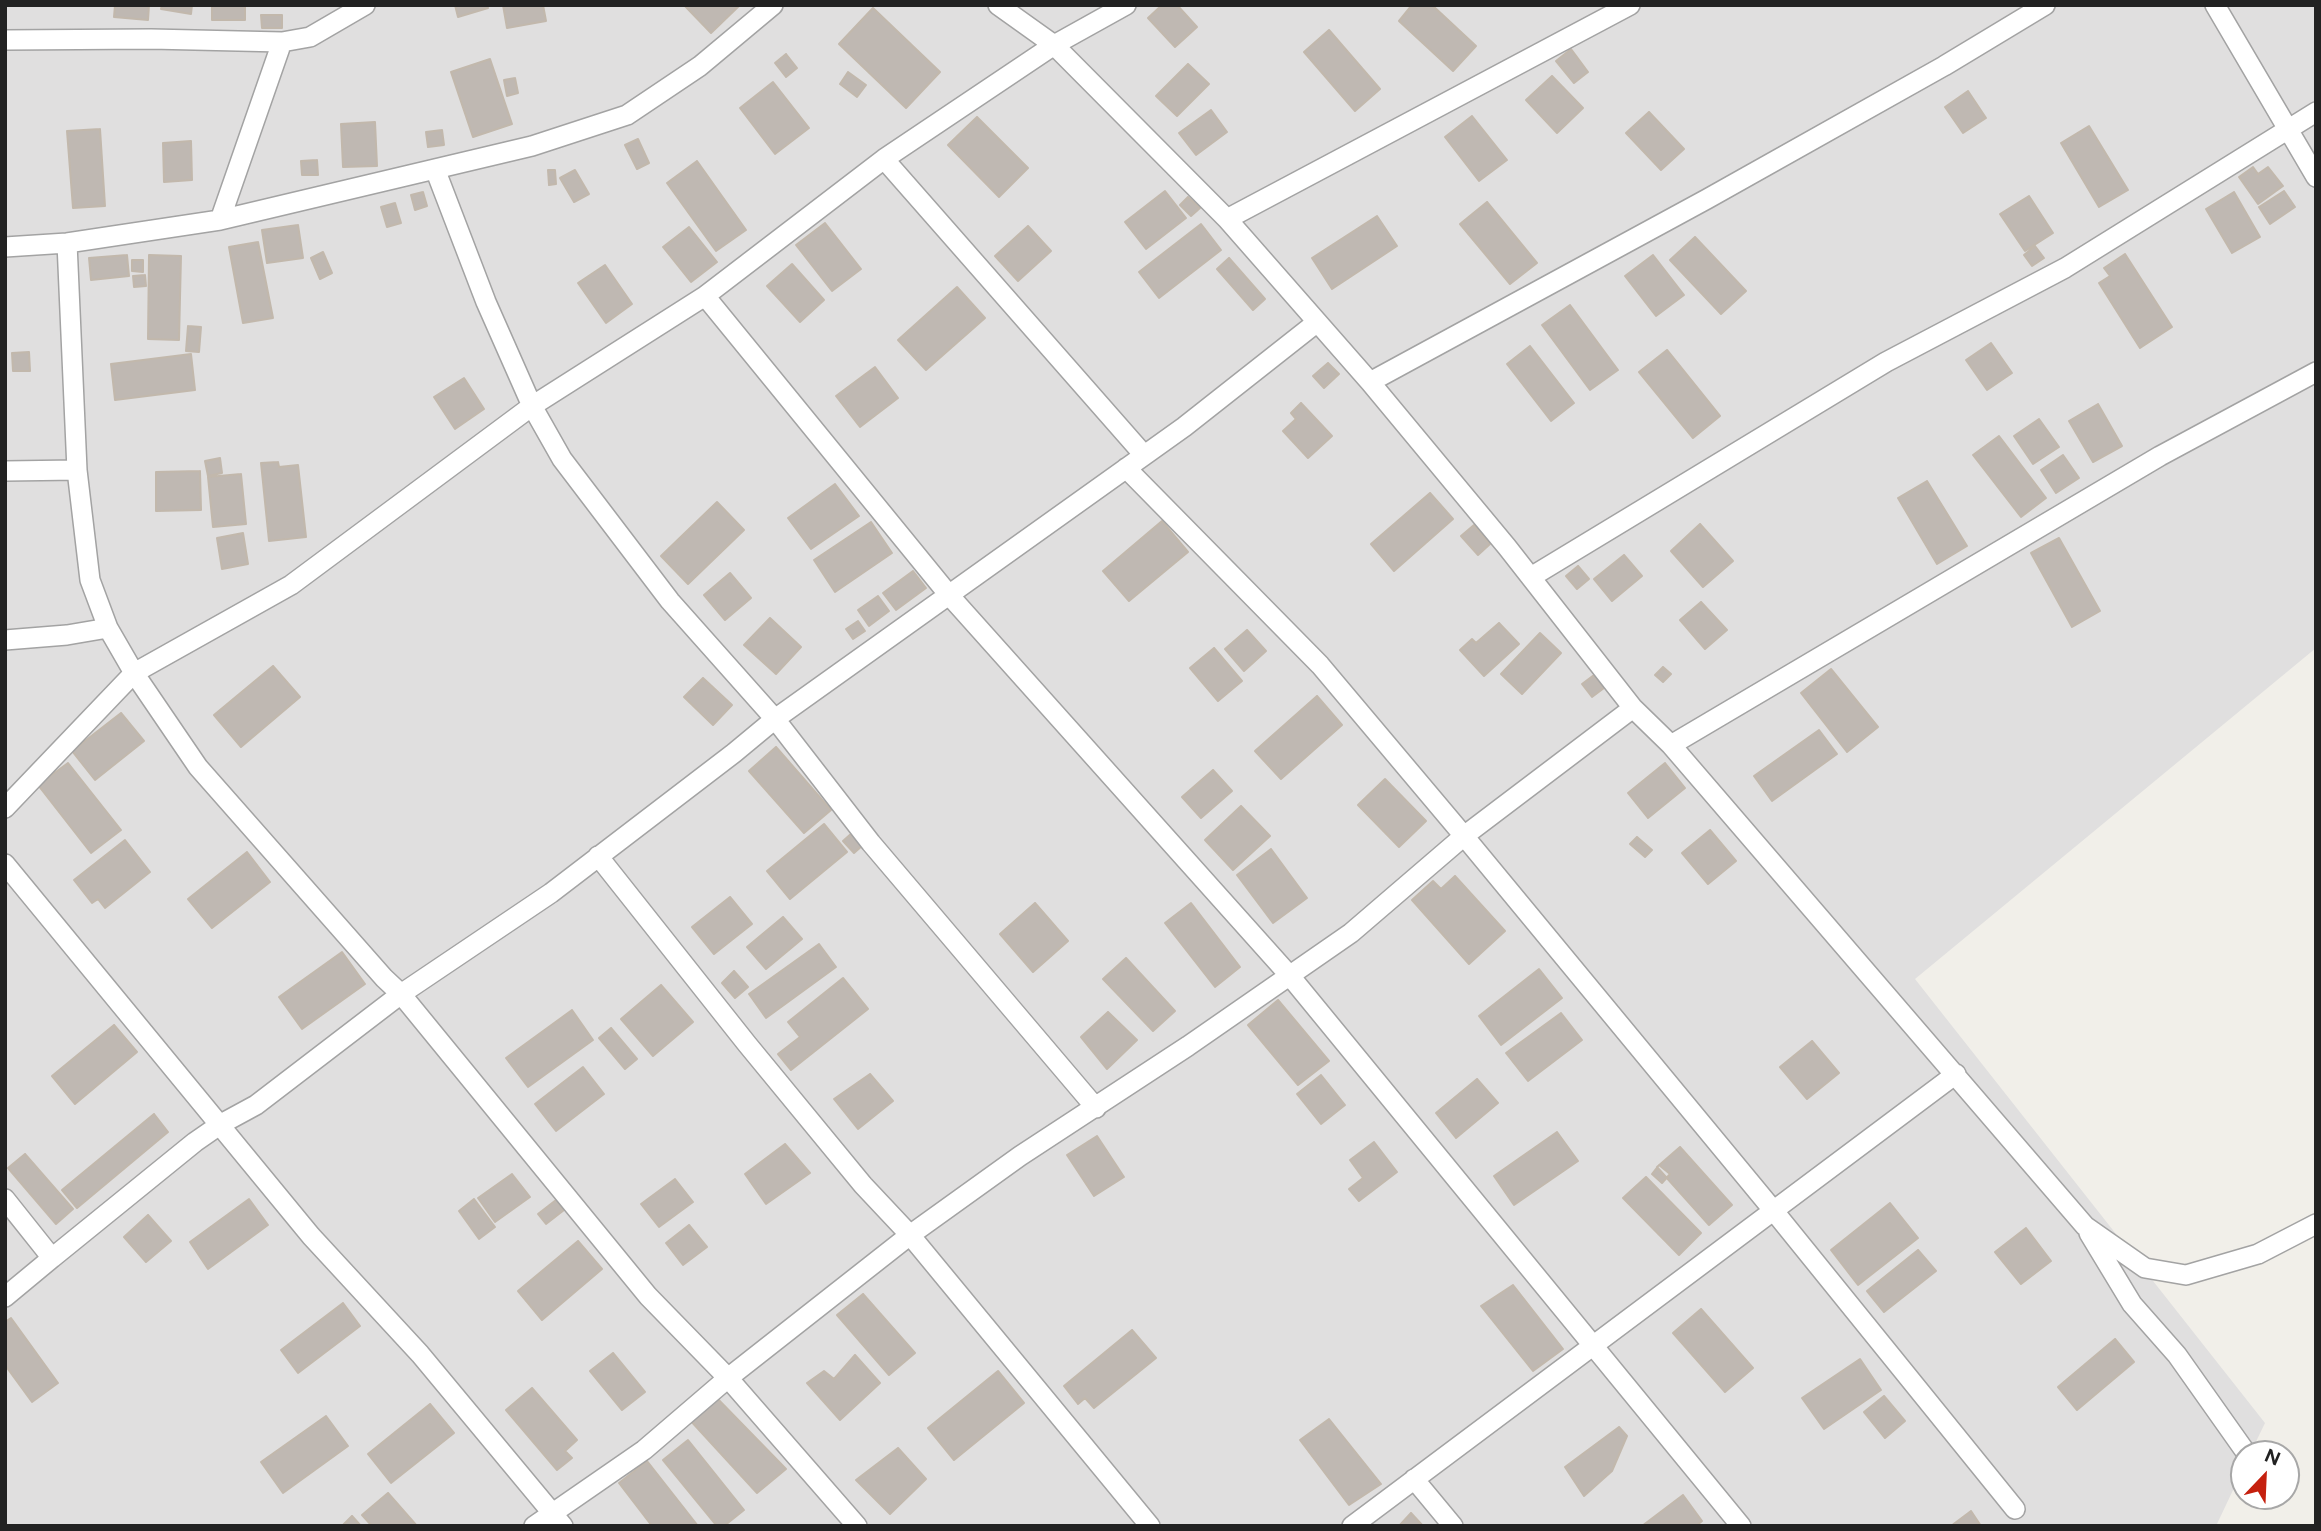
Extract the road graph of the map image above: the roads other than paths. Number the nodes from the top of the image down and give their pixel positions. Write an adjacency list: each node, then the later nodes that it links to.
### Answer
1 (365, 5): 9 (street)
2 (773, 5): 14 (street)
3 (998, 5): 10 (street)
4 (1126, 5): 10 (street)
5 (1630, 5): 16 (street)
6 (2045, 5): 23 (street)
7 (2216, 5): 12 (street)
8 (5, 40): 9 (street)
9 (282, 42): 17 (street)
10 (1054, 45): 13 (street); 16 (street)
11 (2316, 112): 12 (street)
12 (2288, 128): 15 (street); 29 (street)
13 (884, 159): 20 (street); 25 (street)
14 (435, 169): 17 (street); 24 (street)
15 (2316, 177)
16 (1227, 219): 21 (street)
17 (220, 220): 18 (street)
18 (67, 243): 19 (street); 27 (street)
19 (5, 247)
20 (705, 296): 24 (street); 30 (street)
21 (1316, 323): 23 (street); 25 (street)
22 (2316, 372): 36 (street)
23 (1370, 382): 29 (street)
24 (532, 407): 33 (street); 35 (street)
25 (1144, 455): 26 (street)
26 (1126, 468): 30 (street); 38 (street)
27 (77, 470): 28 (street); 31 (street)
28 (5, 471)
29 (1531, 576): 34 (street)
30 (949, 595): 35 (street); 41 (street)
31 (108, 628): 32 (street); 33 (street)
32 (5, 640)
33 (134, 673): 37 (street); 42 (street)
34 (1633, 708): 36 (street); 38 (street)
35 (775, 719): 39 (street); 44 (street)
36 (1671, 745): 43 (street)
37 (5, 808)
38 (1464, 836): 41 (street); 47 (street)
39 (598, 856): 42 (street); 50 (street)
40 (5, 864): 45 (street)
41 (1290, 976): 44 (street); 53 (street)
42 (401, 994): 45 (street); 54 (street)
43 (1956, 1074): 47 (street); 49 (street)
44 (1096, 1108): 50 (street)
45 (221, 1124): 51 (street); 58 (street)
46 (5, 1199): 51 (street)
47 (1773, 1210): 53 (street); 57 (street)
48 (2316, 1224): 49 (street)
49 (2085, 1226): 55 (street)
50 (910, 1235): 54 (street); 61 (street)
51 (52, 1258): 52 (street)
52 (5, 1297)
53 (1592, 1346): 56 (street); 64 (street)
54 (728, 1377): 58 (street); 60 (street)
55 (2237, 1440)
56 (1414, 1479): 62 (street); 63 (street)
57 (2015, 1509)
58 (559, 1519): 59 (street)
59 (534, 1526)
60 (857, 1526)
61 (1150, 1526)
62 (1352, 1526)
63 (1453, 1526)
64 (1741, 1526)

